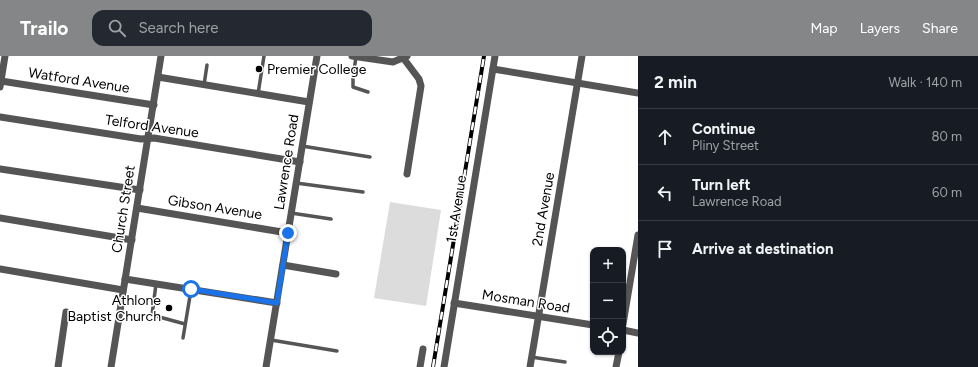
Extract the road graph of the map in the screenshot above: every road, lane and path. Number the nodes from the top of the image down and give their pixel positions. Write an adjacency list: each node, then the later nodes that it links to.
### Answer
1 (5, 56): 11 (street)
2 (161, 56): 12 (street, Church Street)
3 (264, 56): 18 (lane)
4 (317, 56): 19 (street, Lawrence Road)
5 (354, 56): 8 (street); 16 (lane)
6 (495, 56): 10 (street, 1st Avenue)
7 (582, 56): 13 (street, 2nd Avenue)
8 (406, 57): 27 (street)
9 (207, 65): 15 (lane)
10 (493, 69): 13 (street); 46 (street, 1st Avenue)
11 (1, 72): 14 (street)
12 (158, 77): 15 (street); 20 (street, Church Street)
13 (578, 83): 17 (street); 48 (street, 2nd Avenue)
14 (0, 84): 20 (street, Watford Avenue)
15 (204, 85): 18 (street)
16 (368, 92)
17 (638, 93)
18 (258, 94): 19 (street)
19 (309, 102): 23 (street, Lawrence Road)
20 (154, 105): 22 (street, Church Street)
21 (0, 117): 22 (street, Telford Avenue)
22 (148, 139): 25 (street, Telford Avenue); 29 (street, Church Street)
23 (302, 146): 24 (lane); 25 (street, Lawrence Road)
24 (370, 157)
25 (300, 162): 28 (street, Lawrence Road)
26 (0, 168): 29 (street)
27 (408, 174)
28 (296, 182): 30 (lane); 32 (street, Lawrence Road)
29 (140, 190): 31 (street, Church Street)
30 (364, 192)
31 (137, 208): 35 (street, Gibson Avenue); 37 (street, Church Street)
32 (291, 213): 34 (lane); 35 (street, Lawrence Road)
33 (0, 218): 37 (street)
34 (331, 219)
35 (288, 233): 38 (street, Lawrence Road)
36 (638, 235): 49 (street)
37 (132, 240): 41 (street, Church Street)
38 (283, 265): 40 (street); 45 (street, Lawrence Road)
39 (0, 269): 44 (street)
40 (336, 274)
41 (125, 279): 42 (street); 44 (street, Church Street)
42 (156, 284): 43 (street); 50 (lane)
43 (191, 289): 45 (street); 50 (lane)
44 (123, 290): 62 (street, Church Street)
45 (277, 303): 55 (street, Lawrence Road)
46 (454, 303): 48 (street, Mosman Road); 65 (street, 1st Avenue)
47 (66, 312): 61 (street)
48 (537, 316): 51 (street, Mosman Road); 59 (street, 2nd Avenue)
49 (624, 319)
50 (186, 324): 54 (lane)
51 (590, 325)
52 (626, 331): 53 (street)
53 (638, 333)
54 (183, 338)
55 (271, 340): 57 (lane); 63 (street, Lawrence Road)
56 (423, 349): 64 (street)
57 (337, 351)
58 (618, 355): 67 (street)
59 (531, 357): 60 (lane); 66 (street, 2nd Avenue)
60 (565, 362)
61 (58, 367)
62 (111, 367)
63 (266, 367)
64 (420, 367)
65 (444, 367)
66 (530, 367)
67 (616, 367)

